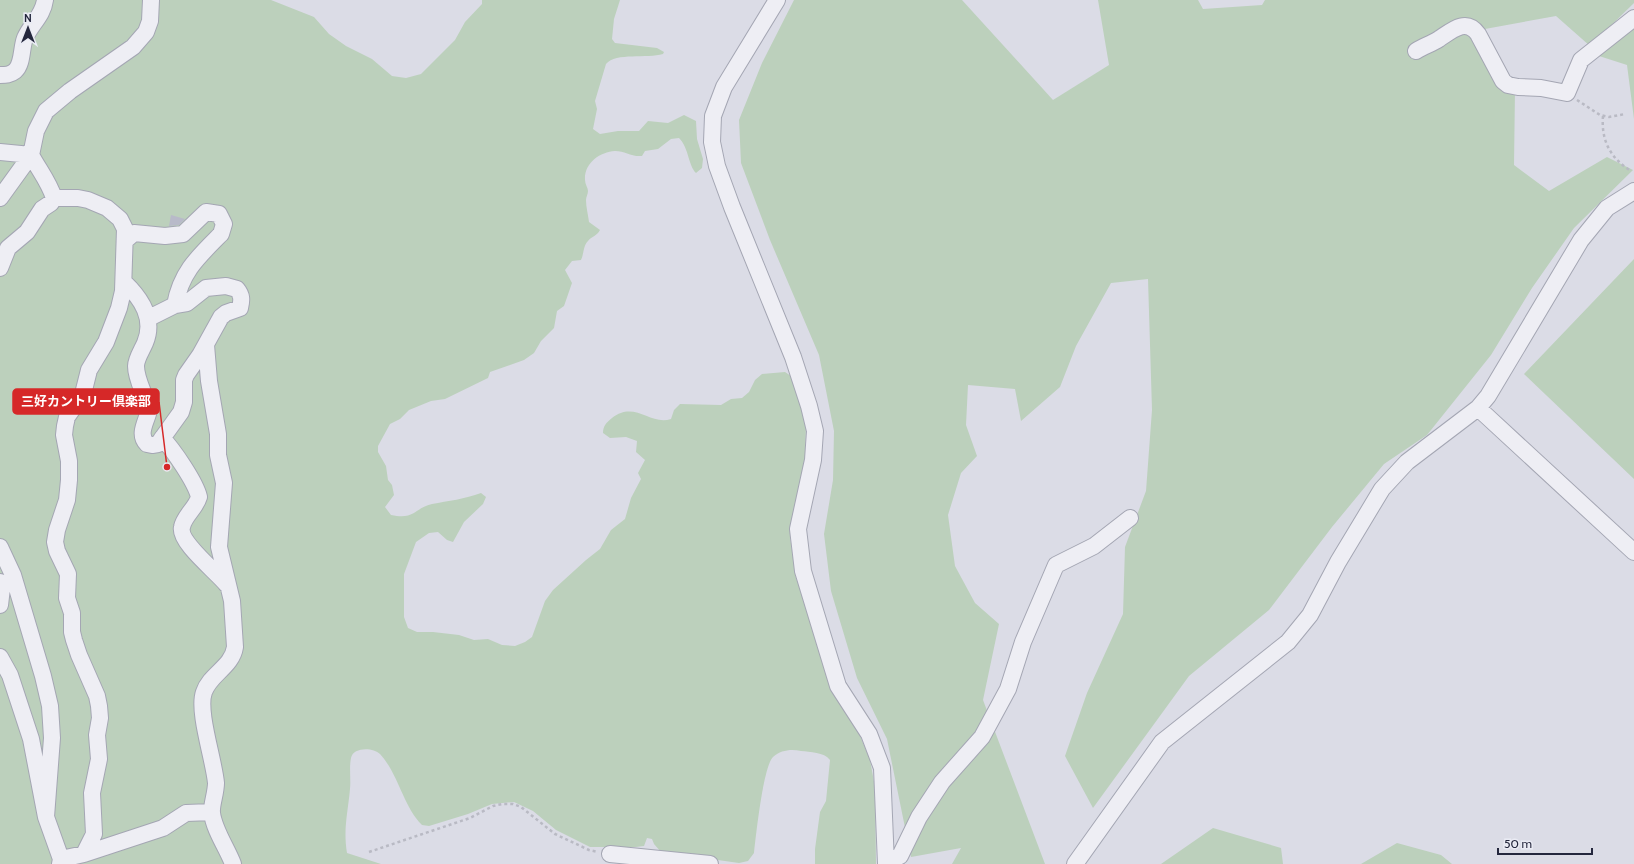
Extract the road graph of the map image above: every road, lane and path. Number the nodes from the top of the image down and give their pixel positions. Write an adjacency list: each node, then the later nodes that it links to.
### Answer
1 (45, 0): 6 (street)
2 (151, 0): 11 (street)
3 (777, 0): 37 (street)
4 (1634, 18): 5 (street)
5 (1416, 51)
6 (0, 75)
7 (1575, 98): 9 (path)
8 (1626, 114): 9 (path)
9 (1603, 116): 12 (path)
10 (0, 152): 11 (street)
11 (31, 155): 14 (street); 15 (street)
12 (1631, 171)
13 (1634, 191): 22 (street)
14 (0, 198)
15 (54, 198): 16 (street); 17 (street)
16 (126, 240): 18 (street); 19 (street)
17 (0, 268)
18 (124, 282): 20 (street); 34 (street)
19 (175, 305): 20 (street); 21 (street)
20 (149, 318): 23 (street)
21 (206, 345): 23 (street); 28 (street)
22 (1478, 408): 26 (street); 40 (street)
23 (162, 438): 28 (street)
24 (1130, 518): 37 (street)
25 (0, 547): 32 (street)
26 (1634, 552)
27 (0, 582): 29 (street)
28 (230, 588): 31 (street)
29 (0, 606)
30 (0, 658): 32 (street)
31 (212, 812): 34 (street); 38 (street)
32 (46, 817): 36 (street)
33 (369, 852): 35 (path)
34 (84, 854): 36 (street)
35 (610, 854): 39 (street)
36 (60, 861)
37 (887, 863)
38 (233, 864)
39 (710, 864)
40 (1076, 864)

